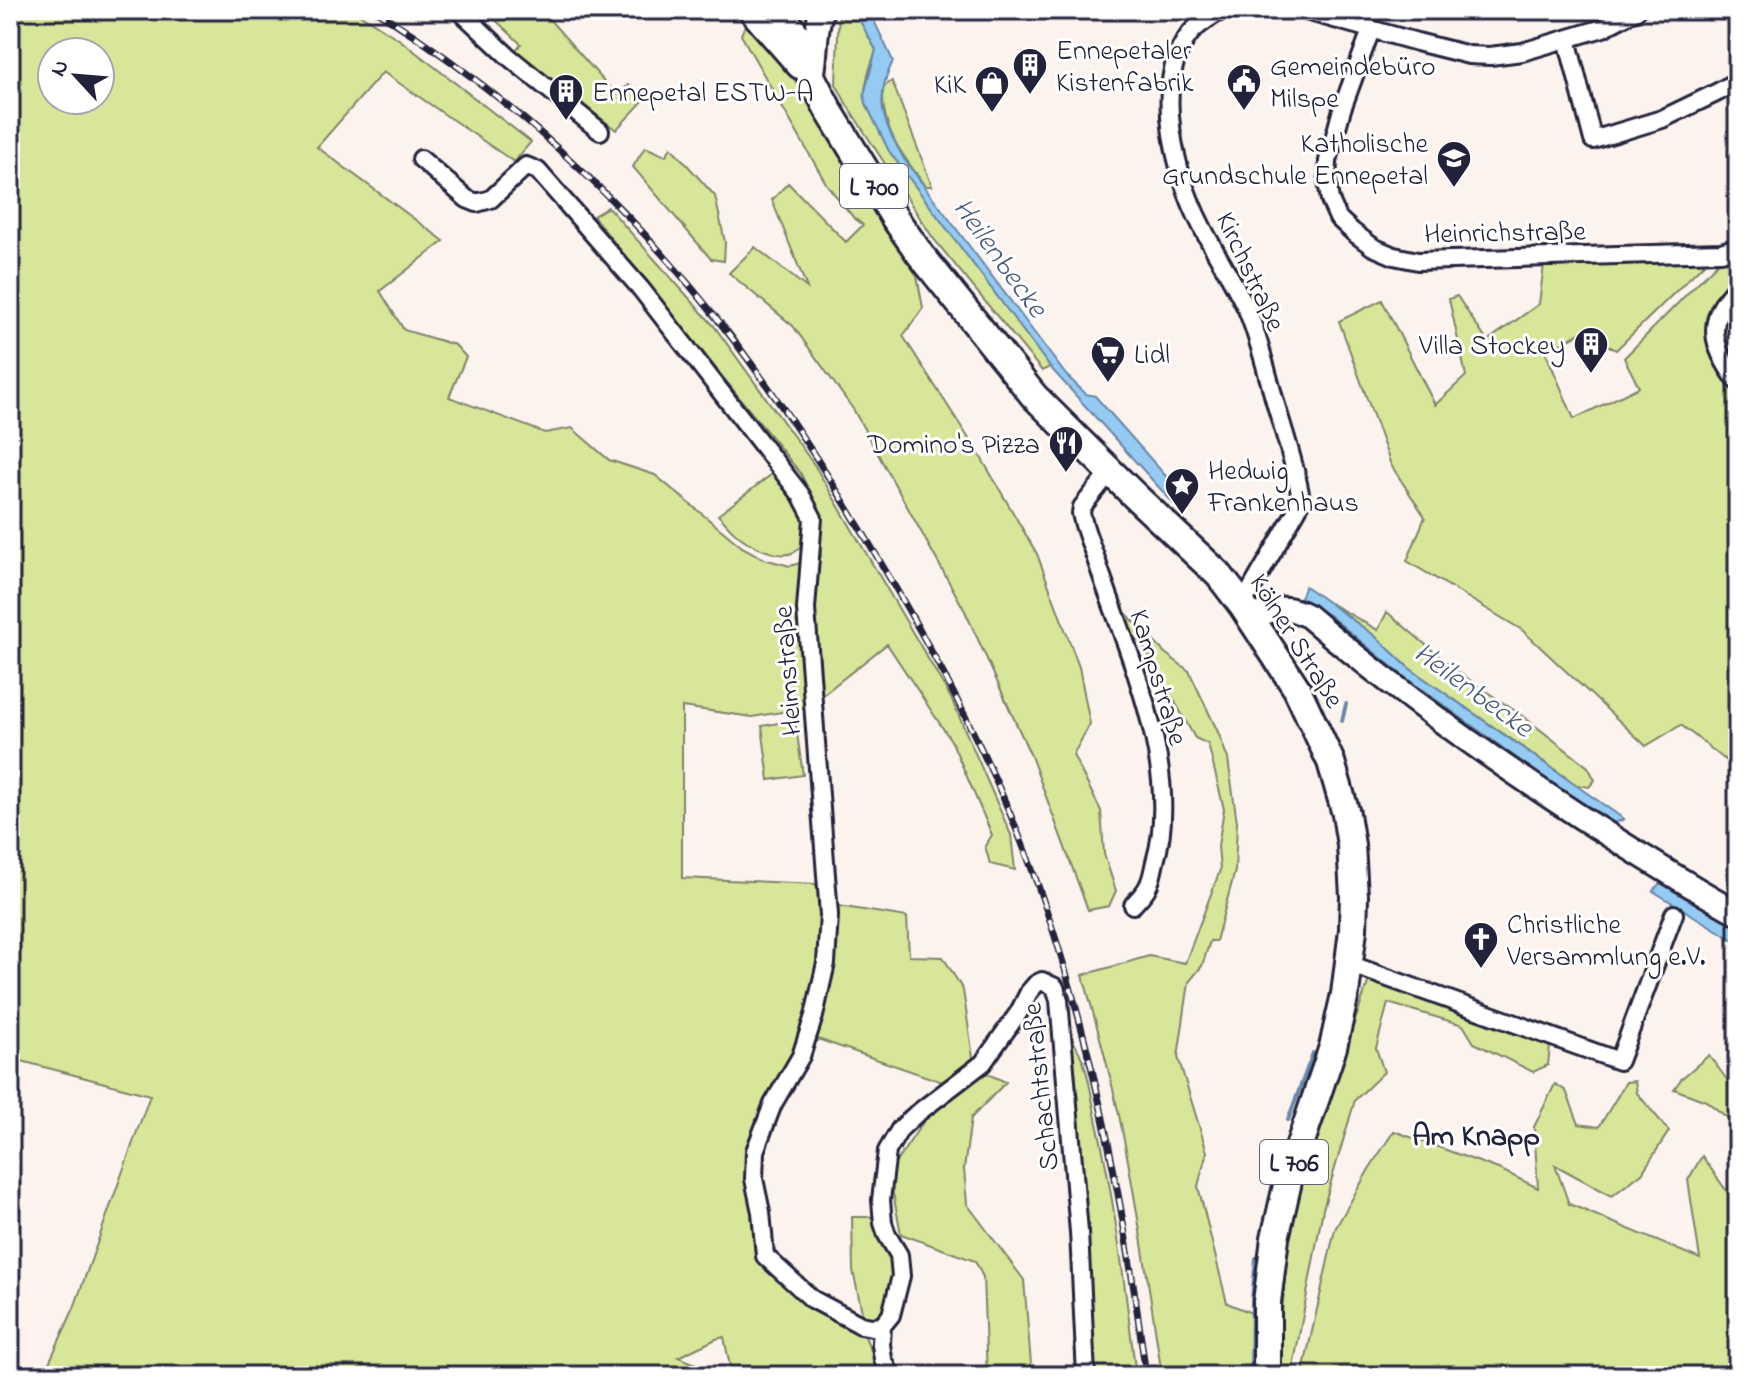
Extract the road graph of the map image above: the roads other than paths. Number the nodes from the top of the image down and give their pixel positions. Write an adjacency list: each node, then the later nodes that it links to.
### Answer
1 (459, 10): 12 (street)
2 (752, 10): 7 (main road, Kölner Straße / L 700)
3 (822, 10): 10 (main road)
4 (1222, 10): 18 (street, Kirchstraße)
5 (1302, 10): 8 (street)
6 (1637, 10): 9 (street)
7 (792, 26): 10 (main road, Kölner Straße / L 700)
8 (1371, 30): 9 (street); 14 (street, Heinrichstraße)
9 (1567, 39): 11 (street)
10 (811, 74): 17 (main road, Kölner Straße / L 700)
11 (1738, 81)
12 (600, 131)
13 (421, 159): 23 (street, Heimstraße)
14 (1738, 247)
15 (1738, 286): 16 (street)
16 (1738, 382)
17 (1110, 472): 18 (main road, Kölner Straße / L 700); 19 (street, Kampstraße)
18 (1246, 611): 20 (main road); 22 (main road, Kölner Straße / L 706)
19 (1133, 905)
20 (1738, 913)
21 (1674, 914): 22 (street)
22 (1349, 964): 26 (main road, Kölner Straße / L 706)
23 (882, 1326): 24 (street, Schachtstraße); 25 (street, Schachtstraße)
24 (891, 1376)
25 (1086, 1376)
26 (1267, 1376)

